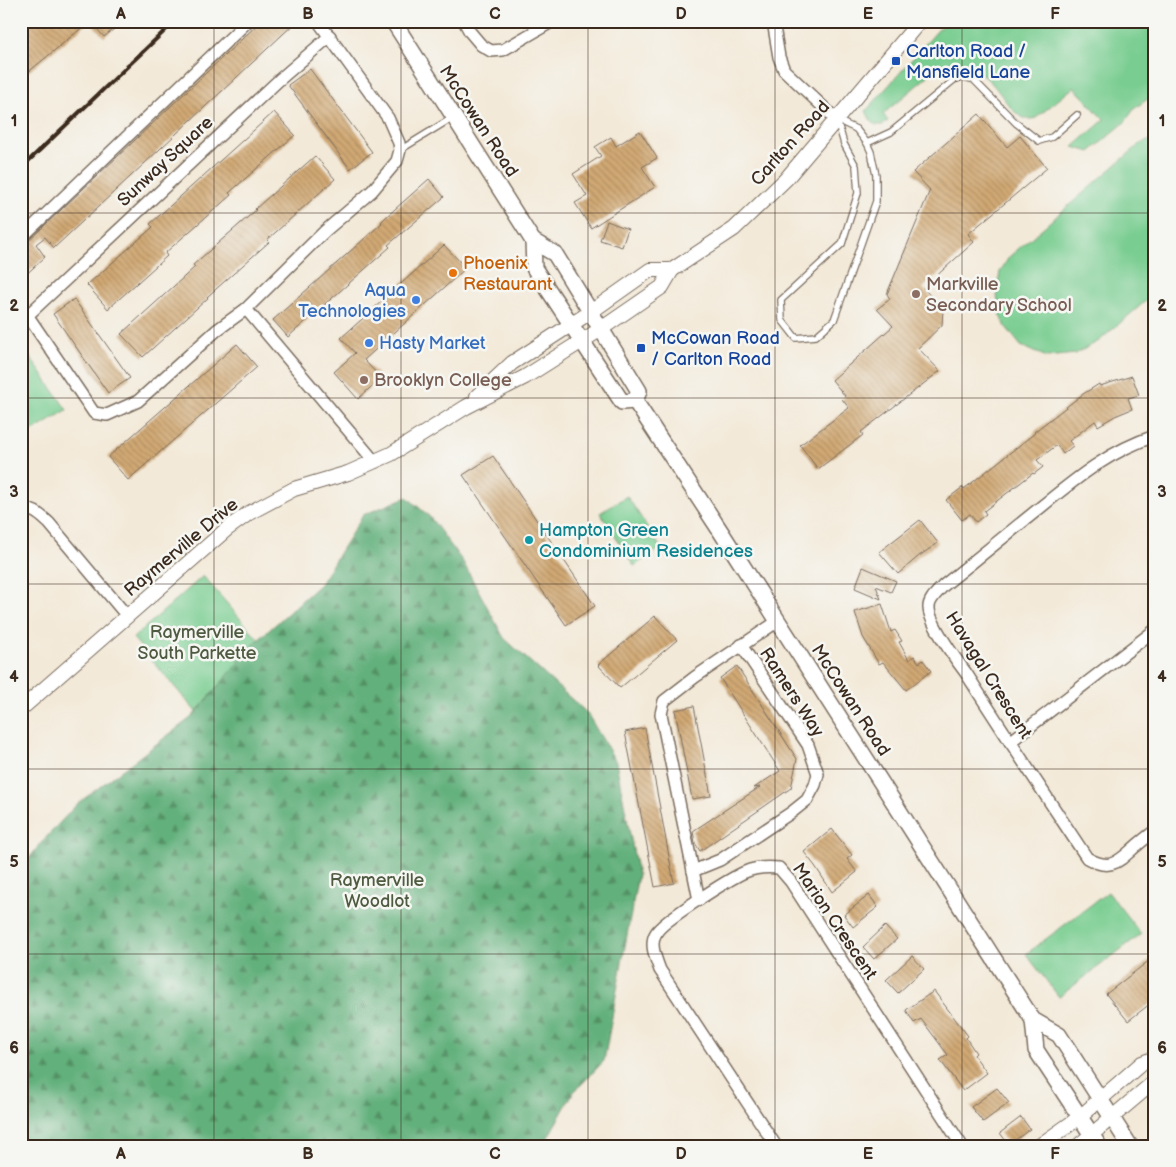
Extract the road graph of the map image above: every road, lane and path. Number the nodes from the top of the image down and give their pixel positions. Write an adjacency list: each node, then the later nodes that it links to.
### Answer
1 (248, 21): 14 (street)
2 (318, 21): 8 (street)
3 (393, 21): 10 (main road, McCowan Road)
4 (464, 21): 5 (street)
5 (553, 21)
6 (773, 21): 11 (street)
7 (920, 21): 11 (street, Carlton Road)
8 (330, 36): 13 (street); 18 (street, Sunway Square)
9 (1077, 115): 12 (lane)
10 (454, 116): 13 (lane); 15 (main road, McCowan Road)
11 (837, 120): 12 (lane); 12 (lane); 16 (street, Carlton Road)
12 (866, 143)
13 (400, 150): 17 (street, Sunway Square)
14 (21, 238)
15 (533, 242): 19 (main road, McCowan Road); 20 (main road, McCowan Road)
16 (672, 270): 19 (street, Carlton Road); 21 (street, Carlton Road)
17 (246, 309): 18 (street, Sunway Square); 26 (street)
18 (24, 310)
19 (592, 311): 20 (street, Raymerville Drive); 21 (main road, McCowan Road)
20 (570, 326): 22 (main road, McCowan Road); 24 (street, Raymerville Drive)
21 (602, 329): 22 (street, Carlton Road); 23 (main road, McCowan Road)
22 (581, 342): 23 (main road, McCowan Road); 24 (street, Raymerville Drive)
23 (635, 401): 29 (main road, McCowan Road)
24 (466, 407): 26 (street, Raymerville Drive)
25 (1155, 436): 33 (street, Havagal Crescent)
26 (375, 462): 28 (street, Raymerville Drive)
27 (21, 510): 28 (street)
28 (127, 616): 32 (street, Raymerville Drive)
29 (778, 621): 31 (street, Ramers Way); 37 (main road, McCowan Road)
30 (1155, 630): 33 (street)
31 (741, 645): 35 (street, Ramers Way); 35 (street, Ramers Way)
32 (21, 709)
33 (1010, 742): 34 (street, Havagal Crescent)
34 (1155, 831)
35 (693, 871): 36 (street, Ramers Way)
36 (699, 900): 44 (street, Marion Crescent); 45 (street, Marion Crescent)
37 (1033, 1020): 40 (main road, McCowan Road); 41 (main road, McCowan Road)
38 (1155, 1058): 40 (street)
39 (1155, 1081): 42 (street)
40 (1100, 1100): 41 (street); 42 (main road, McCowan Road)
41 (1080, 1117): 43 (main road, McCowan Road); 46 (street)
42 (1111, 1117): 43 (street); 48 (main road, McCowan Road)
43 (1095, 1140): 47 (street)
44 (776, 1146)
45 (962, 1146)
46 (1039, 1146)
47 (1078, 1146)
48 (1130, 1146)

